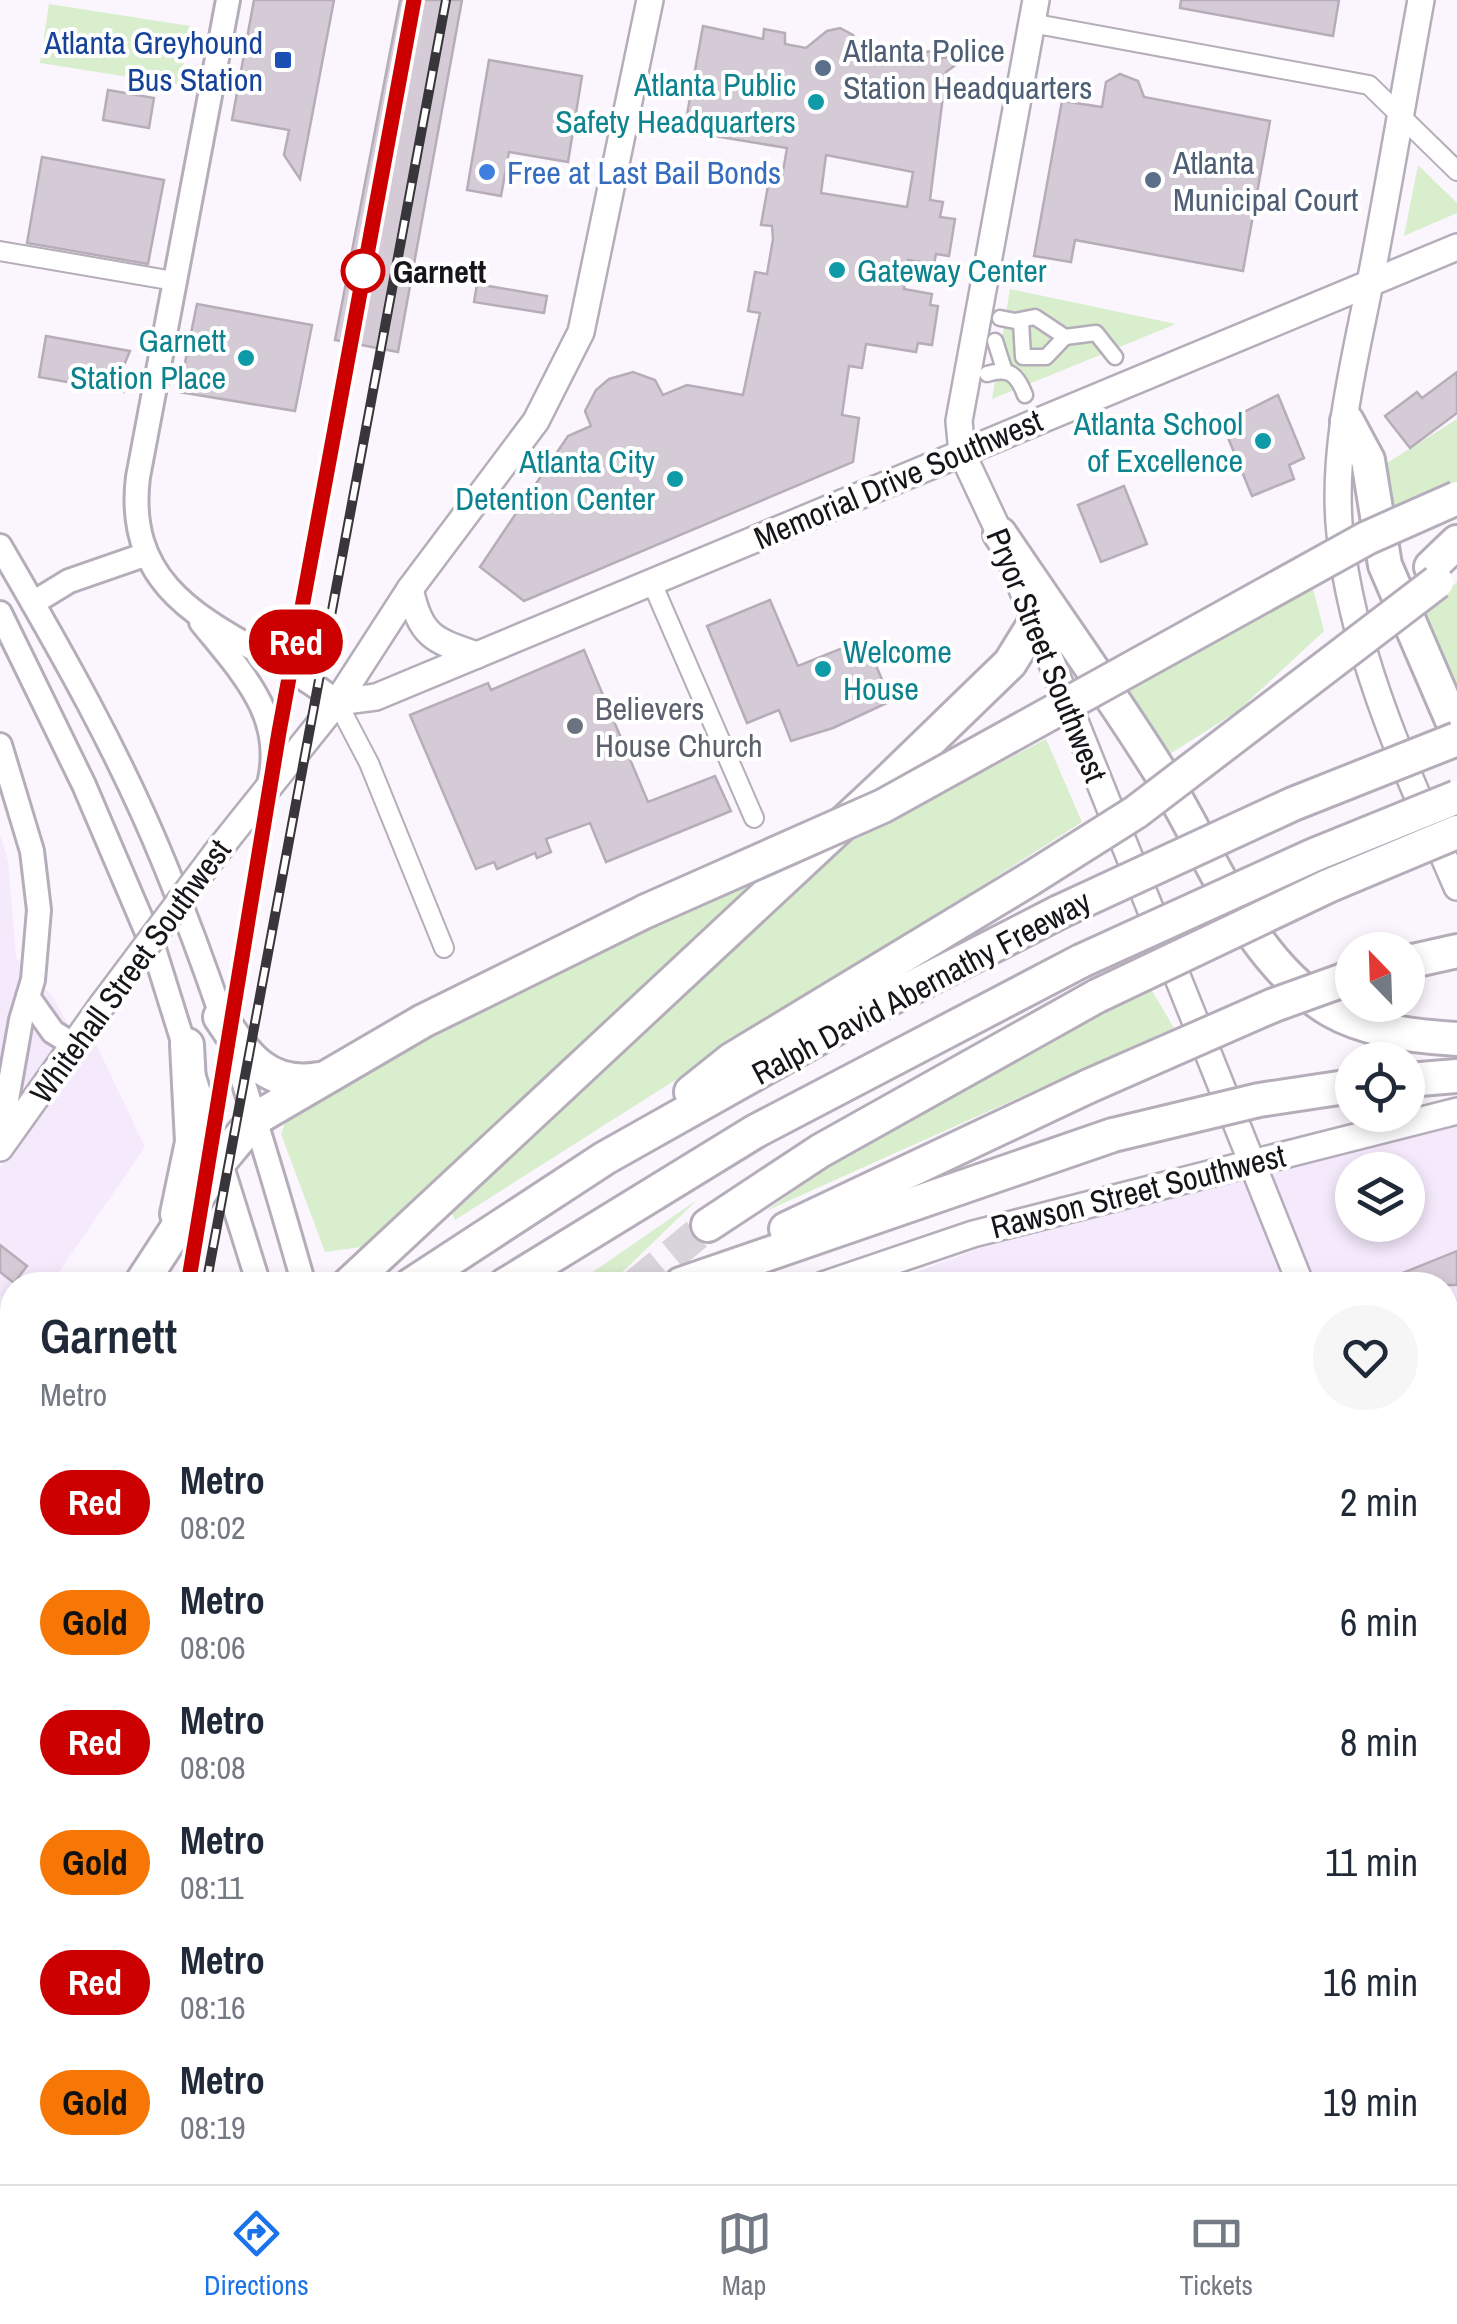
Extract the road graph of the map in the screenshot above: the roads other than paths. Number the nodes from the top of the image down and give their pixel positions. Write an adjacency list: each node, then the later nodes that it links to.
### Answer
1 (228, 0): 9 (street)
2 (650, 0): 29 (main road, Whitehall Street Southwest)
3 (1421, 0): 5 (main road)
4 (1034, 12): 5 (street); 21 (main road, Pryor Street Southwest)
5 (1400, 111): 6 (street); 10 (main road)
6 (1457, 171)
7 (1457, 247): 10 (main road, Memorial Drive Southwest)
8 (0, 251): 9 (street)
9 (174, 281): 26 (street)
10 (1370, 283): 20 (main road); 21 (main road, Memorial Drive Southwest)
11 (1000, 318): 12 (street)
12 (1021, 321): 13 (street); 16 (street)
13 (1065, 338): 15 (street); 16 (street)
14 (995, 341): 17 (street)
15 (1115, 357)
16 (1024, 358): 17 (street)
17 (1008, 371): 18 (street); 19 (street)
18 (987, 374)
19 (1025, 395)
20 (1347, 421): 36 (highway); 42 (main road)
21 (962, 453): 23 (main road, Pryor Street Southwest); 28 (main road, Memorial Drive Southwest)
22 (1457, 498): 53 (highway, bridge)
23 (1000, 534): 33 (main road, Pryor Street Southwest); 49 (highway)
24 (1457, 542): 27 (highway)
25 (0, 546): 30 (street)
26 (144, 555): 30 (street); 31 (street)
27 (1442, 572): 61 (highway, bridge)
28 (652, 582): 34 (main road, Memorial Drive Southwest); 40 (street)
29 (410, 589): 34 (main road); 35 (main road, Whitehall Street Southwest)
30 (33, 603): 48 (street)
31 (190, 608): 35 (street); 38 (street)
32 (0, 613): 51 (street)
33 (1034, 624): 62 (main road, Pryor Street Southwest); 68 (highway)
34 (477, 655): 35 (main road, Memorial Drive Southwest)
35 (337, 702): 38 (main road, Whitehall Street Southwest); 43 (street)
36 (1457, 736): 61 (highway, Ralph David Abernathy Freeway, bridge)
37 (0, 745): 47 (street)
38 (270, 784): 50 (main road, Whitehall Street Southwest, bridge)
39 (1457, 797): 70 (highway, Ralph David Abernathy Freeway, bridge)
40 (754, 818)
41 (1457, 832): 63 (highway, bridge)
42 (1457, 888)
43 (444, 948)
44 (1457, 951): 45 (highway)
45 (1425, 958)
46 (1335, 984): 71 (highway, bridge)
47 (28, 997): 50 (street); 58 (street)
48 (220, 1017): 53 (highway); 57 (street)
49 (1457, 1039)
50 (74, 1045): 59 (main road, Whitehall Street Southwest)
51 (186, 1045): 60 (street); 64 (highway)
52 (1457, 1076): 54 (highway)
53 (323, 1078): 57 (highway)
54 (1425, 1079)
55 (1335, 1089): 72 (highway, bridge)
56 (1457, 1111): 62 (main road, Rawson Street Southwest)
57 (255, 1119): 60 (highway); 67 (street)
58 (0, 1139)
59 (0, 1148)
60 (222, 1158): 64 (highway); 66 (street)
61 (605, 1158): 69 (highway, Ralph David Abernathy Freeway)
62 (1251, 1162): 73 (main road, Rawson Street Southwest); 74 (main road, Pryor Street Southwest)
63 (708, 1225)
64 (167, 1244): 65 (highway)
65 (149, 1272)
66 (255, 1272)
67 (300, 1272)
68 (363, 1272)
69 (432, 1272)
70 (526, 1272)
71 (704, 1272)
72 (718, 1272)
73 (861, 1272)
74 (1297, 1272)

